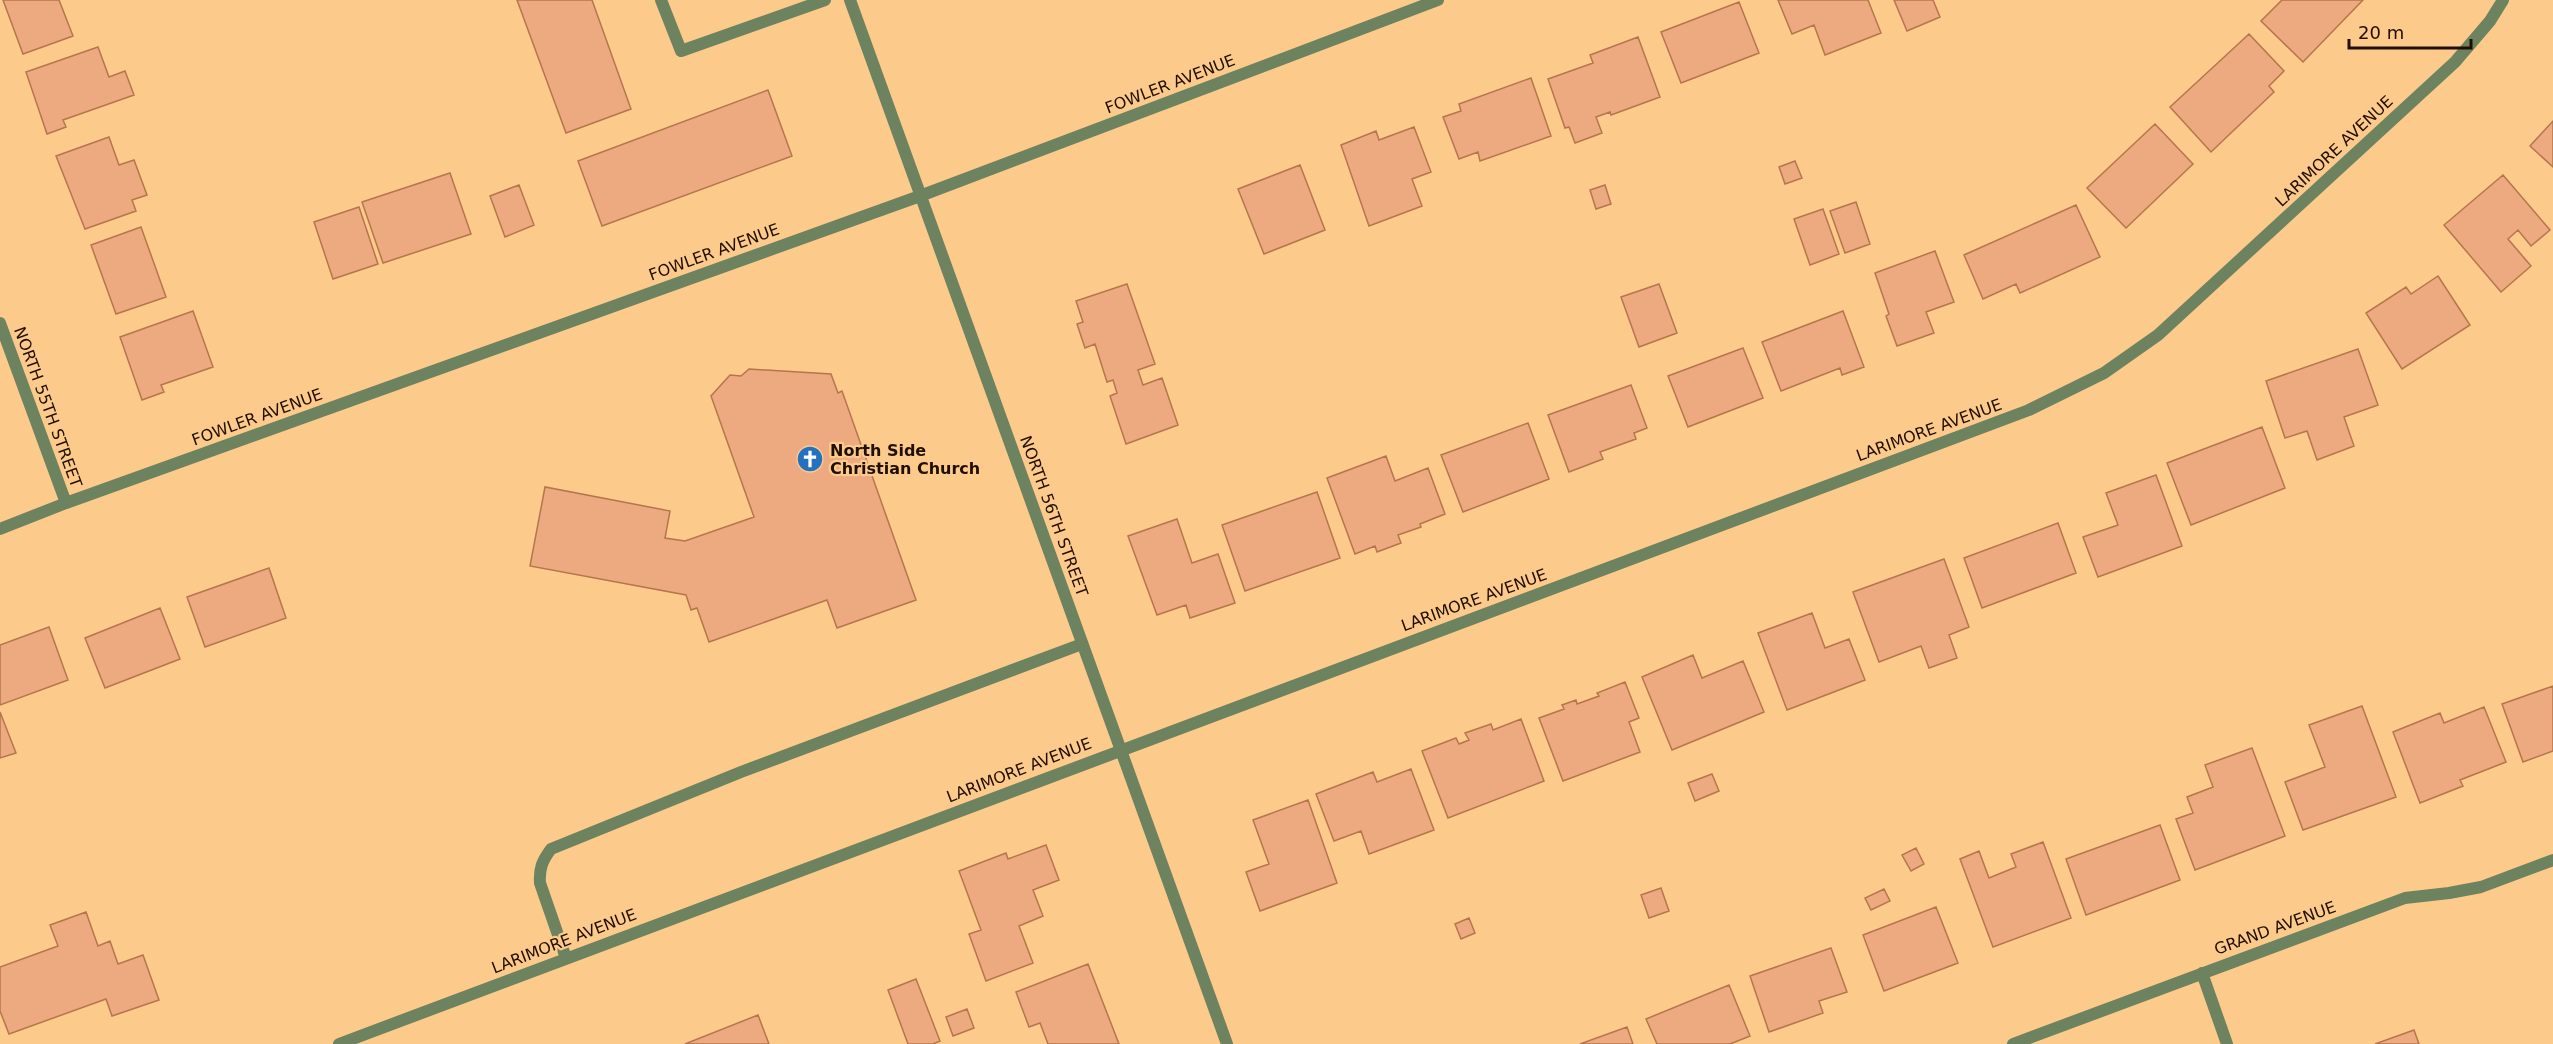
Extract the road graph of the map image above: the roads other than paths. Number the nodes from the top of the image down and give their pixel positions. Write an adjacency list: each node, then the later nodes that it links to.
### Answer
1 (661, 0): 2 (street)
2 (825, 0)
3 (850, 0): 6 (street, NORTH 56TH STREET)
4 (1438, 0): 6 (street, FOWLER AVENUE)
5 (2503, 0): 11 (street, LARIMORE AVENUE)
6 (920, 196): 8 (street, FOWLER AVENUE); 10 (street, NORTH 56TH STREET)
7 (0, 323): 8 (street, NORTH 55TH STREET)
8 (66, 503): 9 (street, FOWLER AVENUE)
9 (0, 529)
10 (1082, 644): 11 (street, NORTH 56TH STREET); 13 (street)
11 (1121, 749): 13 (street, LARIMORE AVENUE); 16 (street, NORTH 56TH STREET)
12 (2553, 860): 14 (street, GRAND AVENUE)
13 (566, 958): 15 (street, LARIMORE AVENUE)
14 (2202, 973): 17 (street, GRAND AVENUE); 18 (street)
15 (339, 1044)
16 (1227, 1044)
17 (2013, 1044)
18 (2227, 1044)

